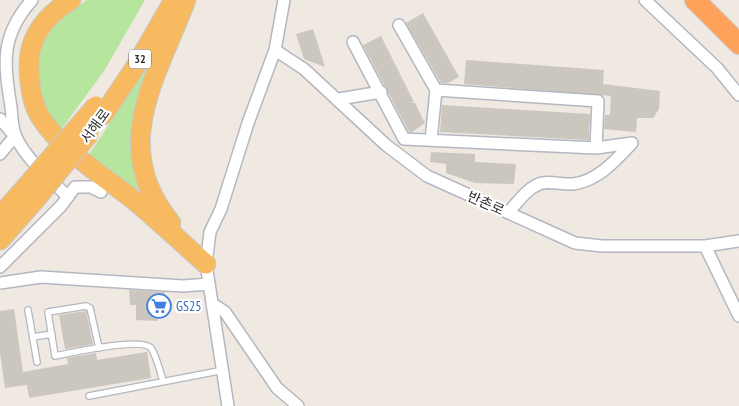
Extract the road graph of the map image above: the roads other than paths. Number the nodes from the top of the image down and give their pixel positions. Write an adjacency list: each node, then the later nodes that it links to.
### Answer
1 (32, 0): 21 (street)
2 (71, 0): 33 (highway)
3 (161, 0): 19 (highway, 서해로 / 32)
4 (174, 0): 19 (highway, 서해로 / 32)
5 (186, 0): 33 (highway)
6 (284, 0): 14 (street)
7 (645, 0): 17 (street)
8 (695, 0): 13 (highway)
9 (702, 0): 11 (highway)
10 (399, 25): 15 (street)
11 (739, 28)
12 (353, 42): 16 (street)
13 (739, 44)
14 (275, 50): 18 (street, 반촌로); 33 (street)
15 (436, 90): 22 (street); 23 (street)
16 (381, 92): 18 (street); 22 (street)
17 (739, 95)
18 (339, 99): 28 (street, 반촌로)
19 (99, 110): 26 (highway, 서해로 / 32, bridge)
20 (0, 119): 21 (street)
21 (15, 136): 24 (street); 27 (street)
22 (432, 140): 23 (street)
23 (596, 148): 28 (street)
24 (0, 154)
25 (101, 192): 27 (street)
26 (30, 194): 29 (highway, 서해로 / 32); 30 (highway, 서해로 / 32)
27 (68, 198): 34 (street)
28 (508, 213): 32 (street, 반촌로)
29 (0, 216)
30 (0, 240)
31 (739, 241): 32 (street, 반촌로)
32 (705, 246): 39 (street)
33 (206, 264): 36 (street)
34 (0, 267)
35 (0, 283): 36 (street)
36 (209, 284): 37 (street)
37 (213, 304): 44 (street); 48 (street)
38 (28, 310): 41 (lane)
39 (739, 316)
40 (52, 334): 41 (lane); 42 (lane); 42 (lane)
41 (33, 337): 43 (lane)
42 (99, 348): 45 (lane)
43 (37, 362)
44 (224, 370): 45 (lane); 47 (street)
45 (164, 381): 46 (lane)
46 (89, 396)
47 (228, 406)
48 (298, 406)

